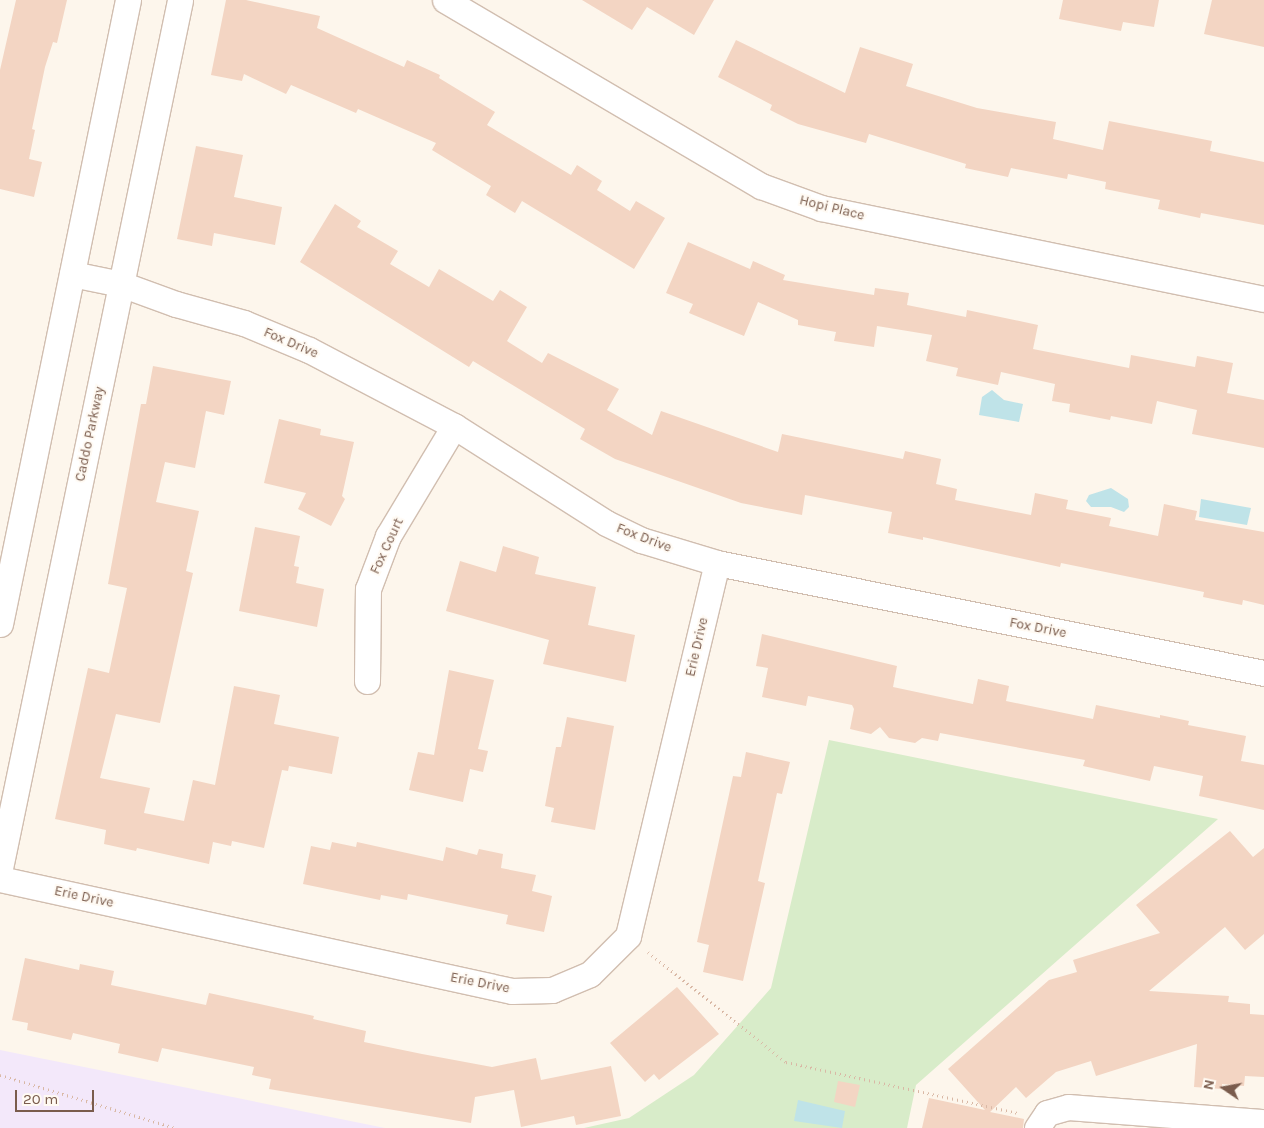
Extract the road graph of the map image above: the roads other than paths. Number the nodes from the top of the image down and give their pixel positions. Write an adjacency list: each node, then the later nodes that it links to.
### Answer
1 (128, 0): 4 (street)
2 (180, 0): 5 (street, Caddo Parkway)
3 (445, 0): 6 (street, Hopi Place)
4 (72, 274): 5 (street, Fox Drive); 9 (street)
5 (122, 284): 7 (street, Fox Drive); 12 (street, Caddo Parkway)
6 (1264, 299)
7 (454, 426): 8 (street, Fox Drive); 11 (street, Fox Court)
8 (716, 563): 10 (street, Fox Drive); 13 (street, Erie Drive)
9 (0, 624)
10 (1264, 673)
11 (367, 681)
12 (0, 868)
13 (0, 879)
14 (1264, 1122): 15 (street)
15 (1193, 1123): 16 (street)
16 (1039, 1125)

